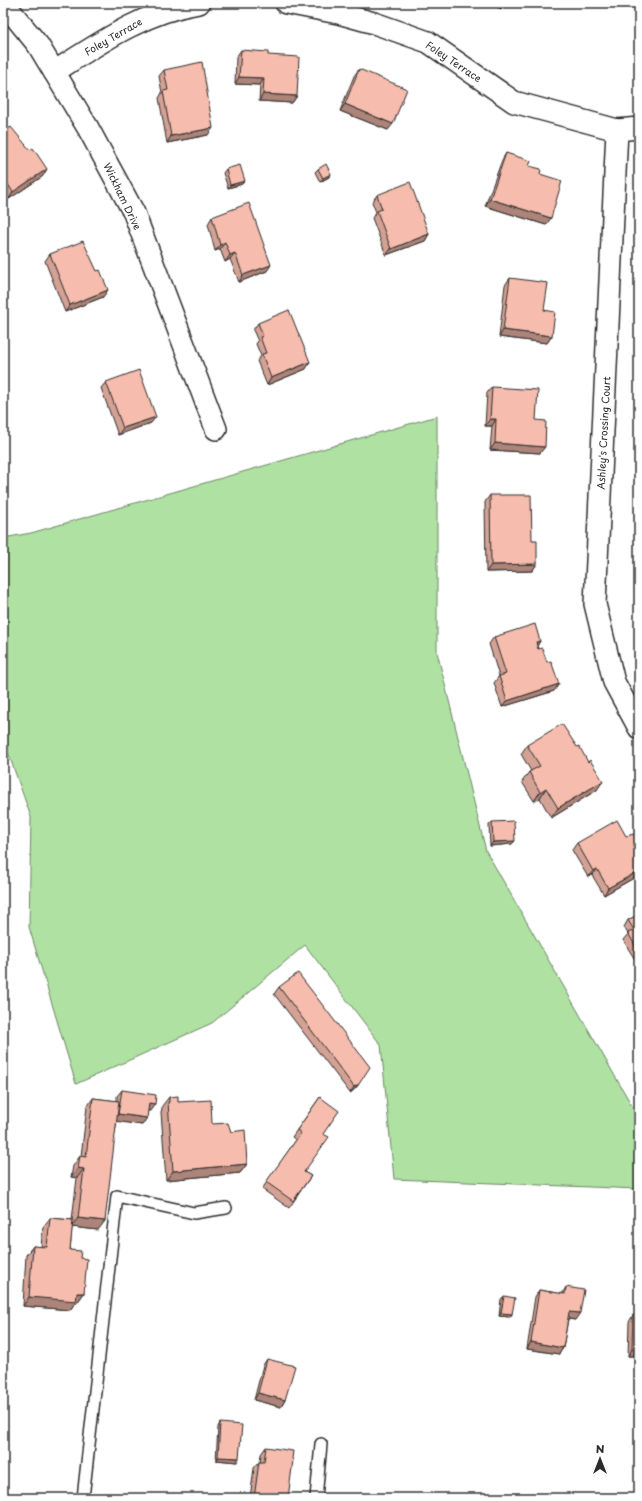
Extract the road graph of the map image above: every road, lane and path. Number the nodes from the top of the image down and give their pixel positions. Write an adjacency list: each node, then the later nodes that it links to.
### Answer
1 (4, 3): 4 (street, Wickham Drive)
2 (199, 3): 4 (street, Foley Terrace)
3 (286, 3): 6 (street, Foley Terrace)
4 (54, 72): 7 (street, Wickham Drive)
5 (639, 128): 6 (street)
6 (617, 130): 8 (street, Ashley's Crossing Court)
7 (216, 429)
8 (639, 728)
9 (226, 1208): 11 (lane)
10 (321, 1444): 12 (lane)
11 (83, 1498)
12 (316, 1498)

